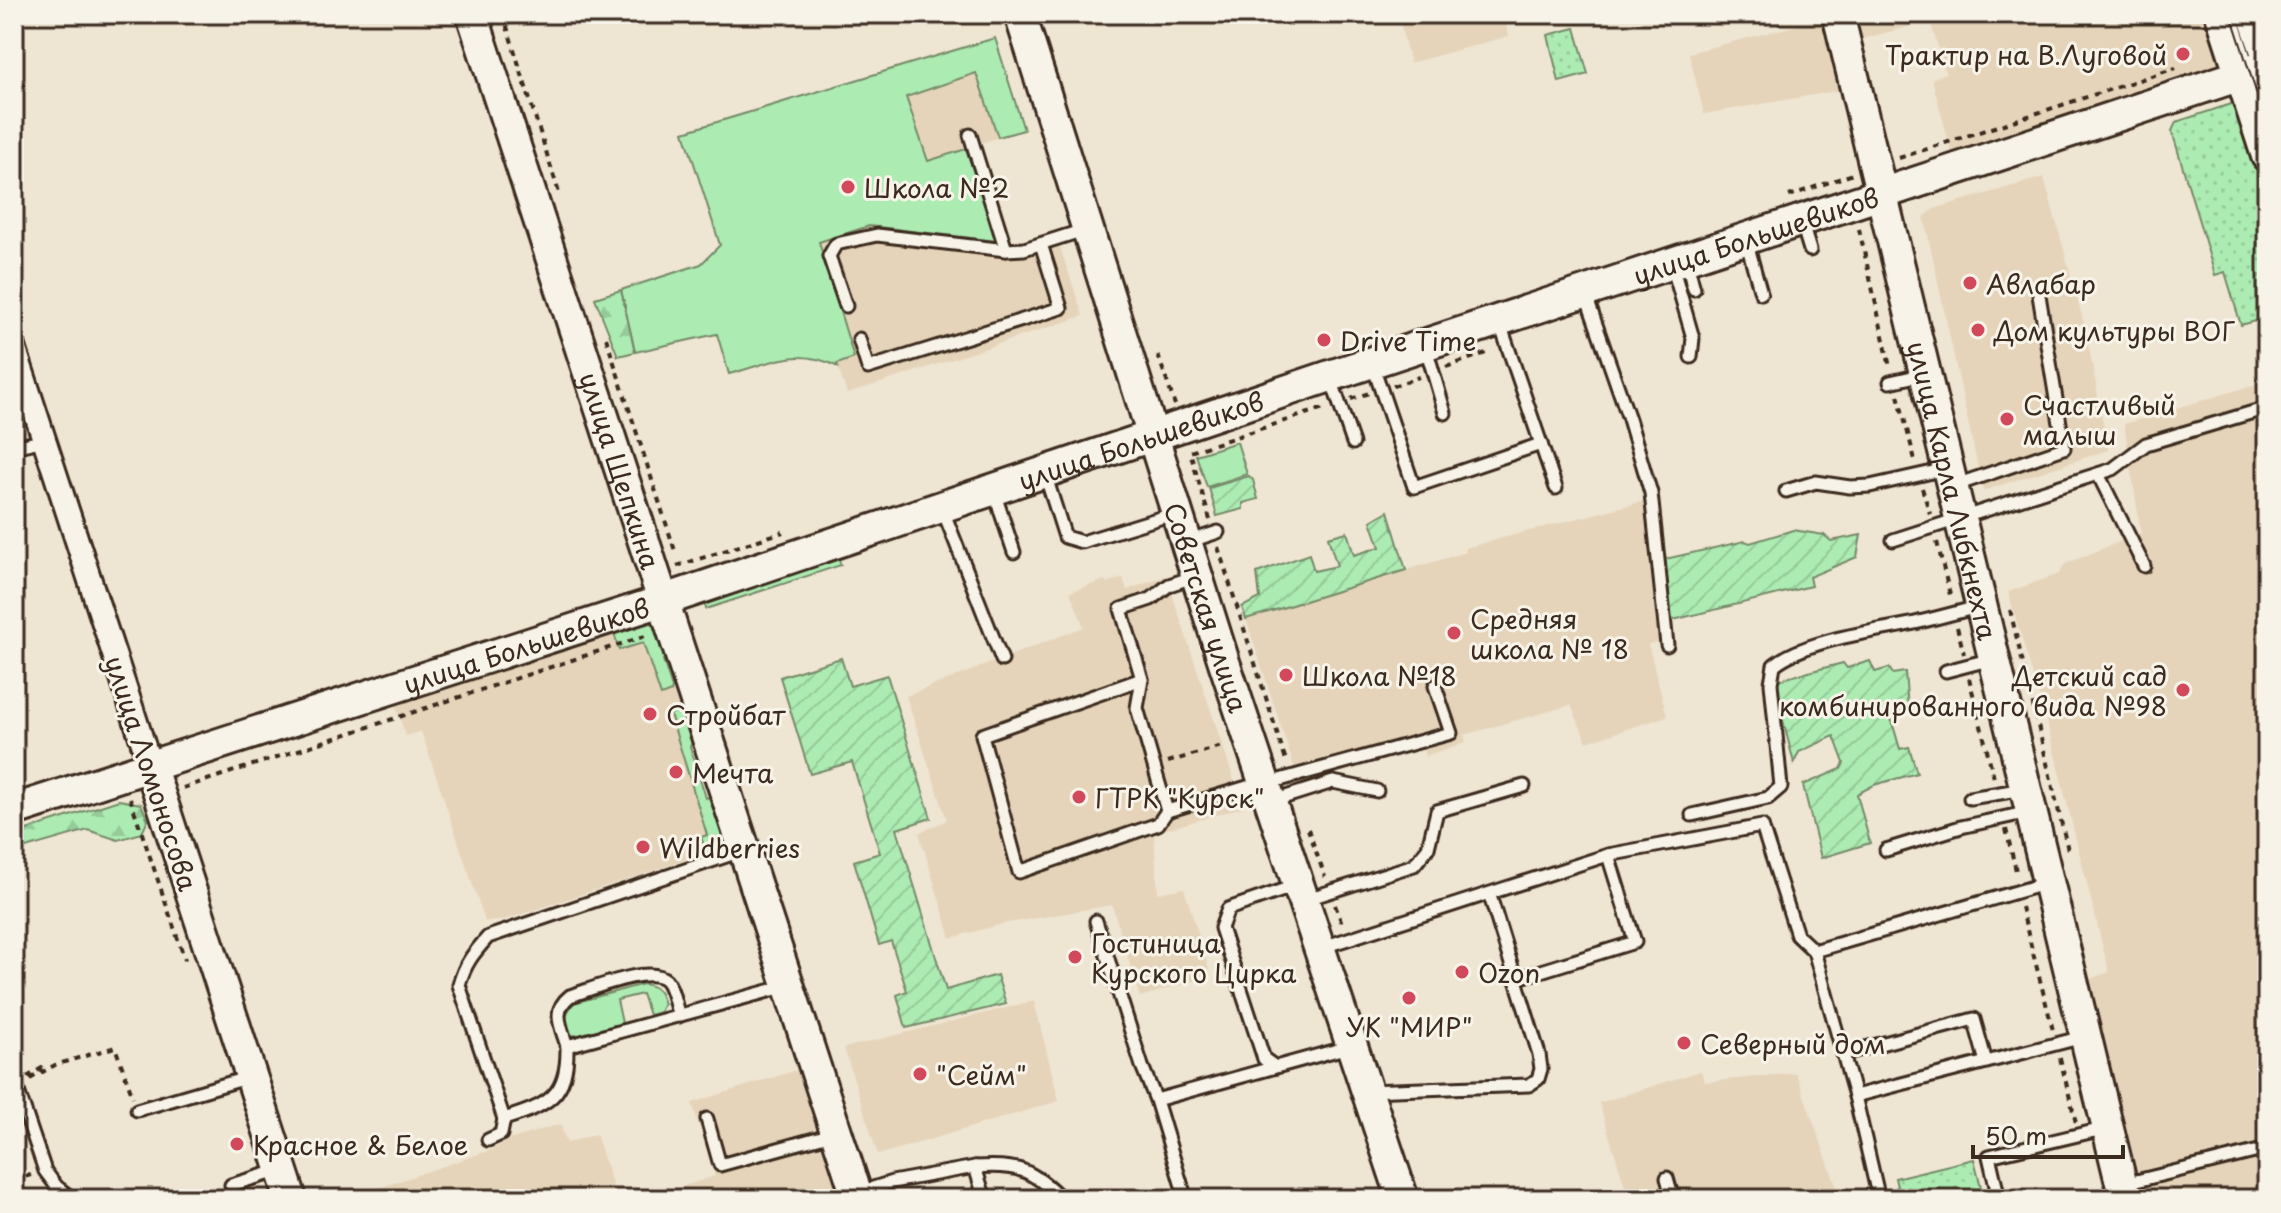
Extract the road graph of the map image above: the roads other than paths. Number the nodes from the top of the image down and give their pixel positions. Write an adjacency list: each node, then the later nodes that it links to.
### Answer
1 (472, 14): 52 (street, улица Щепкина)
2 (1020, 14): 12 (street, Советская улица)
3 (1838, 14): 10 (street, улица Карла Либкнехта)
4 (2221, 14): 7 (street)
5 (2253, 14): 6 (street)
6 (2267, 54)
7 (2254, 69): 9 (street); 10 (street, улица Большевиков)
8 (970, 135): 15 (lane)
9 (2267, 156)
10 (1879, 179): 11 (street, улица Большевиков); 28 (street, улица Карла Либкнехта)
11 (1800, 220): 13 (street, улица Большевиков); 16 (lane)
12 (1087, 229): 14 (lane); 34 (street, Советская улица)
13 (1746, 238): 17 (street, улица Большевиков); 21 (lane)
14 (1041, 244): 15 (lane); 24 (lane)
15 (1006, 250): 22 (lane)
16 (1810, 250)
17 (1679, 260): 18 (lane); 20 (street, улица Большевиков); 26 (lane)
18 (1694, 289)
19 (2038, 289): 41 (lane)
20 (1585, 291): 23 (street, улица Большевиков); 54 (lane)
21 (1761, 293)
22 (846, 306)
23 (1503, 332): 27 (street, улица Большевиков); 37 (lane)
24 (859, 339)
25 (14, 347): 35 (street, улица Ломоносова)
26 (1691, 357)
27 (1429, 358): 29 (street, улица Большевиков); 33 (lane)
28 (1925, 374): 30 (lane); 41 (street, улица Карла Либкнехта)
29 (1376, 376): 31 (street, улица Большевиков); 37 (lane)
30 (1892, 381)
31 (1335, 390): 34 (street, улица Большевиков); 36 (lane)
32 (2267, 408): 40 (lane)
33 (1445, 413)
34 (1152, 437): 39 (street, улица Большевиков); 46 (street, Советская улица)
35 (45, 440): 38 (lane); 60 (street, улица Ломоносова)
36 (1353, 443)
37 (1541, 444): 42 (lane)
38 (14, 447)
39 (1045, 474): 43 (street, улица Большевиков); 46 (lane)
40 (2098, 474): 47 (lane); 50 (lane)
41 (1950, 478): 44 (lane); 47 (street, улица Карла Либкнехта)
42 (1556, 488)
43 (994, 491): 45 (street, улица Большевиков); 49 (lane)
44 (1786, 491)
45 (942, 508): 52 (street, улица Большевиков); 55 (lane)
46 (1177, 513): 51 (street, Советская улица)
47 (1947, 524): 48 (lane); 53 (street, улица Карла Либкнехта)
48 (1893, 540)
49 (1014, 552)
50 (2144, 566)
51 (1196, 575): 58 (lane); 62 (street, Советская улица)
52 (674, 607): 60 (street, улица Большевиков); 69 (street, улица Щепкина)
53 (1968, 610): 56 (street, улица Карла Либкнехта); 68 (lane)
54 (1667, 645)
55 (1002, 660)
56 (1981, 662): 57 (lane); 65 (street, улица Карла Либкнехта)
57 (1946, 671)
58 (1142, 679): 67 (lane); 67 (lane)
59 (1435, 686): 62 (lane)
60 (136, 770): 66 (street, улица Большевиков); 87 (street, улица Ломоносова)
61 (1524, 786): 73 (lane)
62 (1277, 787): 63 (lane); 67 (lane); 73 (street, Советская улица)
63 (1377, 791)
64 (1970, 798): 65 (lane)
65 (2015, 803): 70 (lane); 72 (street, улица Карла Либкнехта)
66 (14, 810)
67 (1167, 811)
68 (1692, 815)
69 (744, 850): 79 (street, улица Щепкина); 93 (lane)
70 (1886, 850)
71 (1608, 855): 74 (lane); 77 (lane); 78 (lane)
72 (2049, 882): 77 (lane); 81 (street, улица Карла Либкнехта)
73 (1311, 892): 76 (street, Советская улица); 86 (lane)
74 (1490, 896): 76 (lane); 78 (lane)
75 (1096, 921): 91 (lane)
76 (1334, 944): 83 (street, Советская улица)
77 (1814, 951): 84 (lane)
78 (1515, 979): 89 (lane)
79 (788, 986): 80 (lane); 96 (street, улица Щепкина)
80 (679, 1016): 82 (lane); 82 (lane)
81 (2070, 1041): 85 (lane); 95 (street, улица Карла Либкнехта)
82 (567, 1046): 93 (lane)
83 (1352, 1046): 86 (lane); 89 (street, Советская улица)
84 (1843, 1054): 85 (lane); 90 (lane)
85 (1986, 1062): 90 (lane)
86 (1274, 1066): 91 (lane)
87 (251, 1076): 92 (lane); 100 (street, улица Ломоносова)
88 (15, 1083): 101 (lane)
89 (1367, 1091): 112 (street, Советская улица)
90 (1855, 1096): 114 (lane)
91 (1156, 1100): 111 (lane)
92 (137, 1110)
93 (504, 1119): 97 (lane)
94 (707, 1119): 96 (lane)
95 (2093, 1132): 104 (street, улица Карла Либкнехта); 115 (lane)
96 (836, 1133): 105 (street, улица Щепкина)
97 (488, 1140)
98 (2267, 1149): 104 (lane)
99 (975, 1167): 105 (lane); 109 (lane); 110 (lane)
100 (281, 1169): 103 (lane); 108 (street, улица Ломоносова)
101 (45, 1171): 106 (lane); 107 (lane)
102 (1667, 1178): 113 (lane)
103 (231, 1185)
104 (2123, 1192)
105 (857, 1196)
106 (54, 1199)
107 (73, 1199)
108 (291, 1199)
109 (985, 1199)
110 (1062, 1199)
111 (1180, 1199)
112 (1403, 1199)
113 (1673, 1199)
114 (1879, 1199)
115 (1999, 1199)

